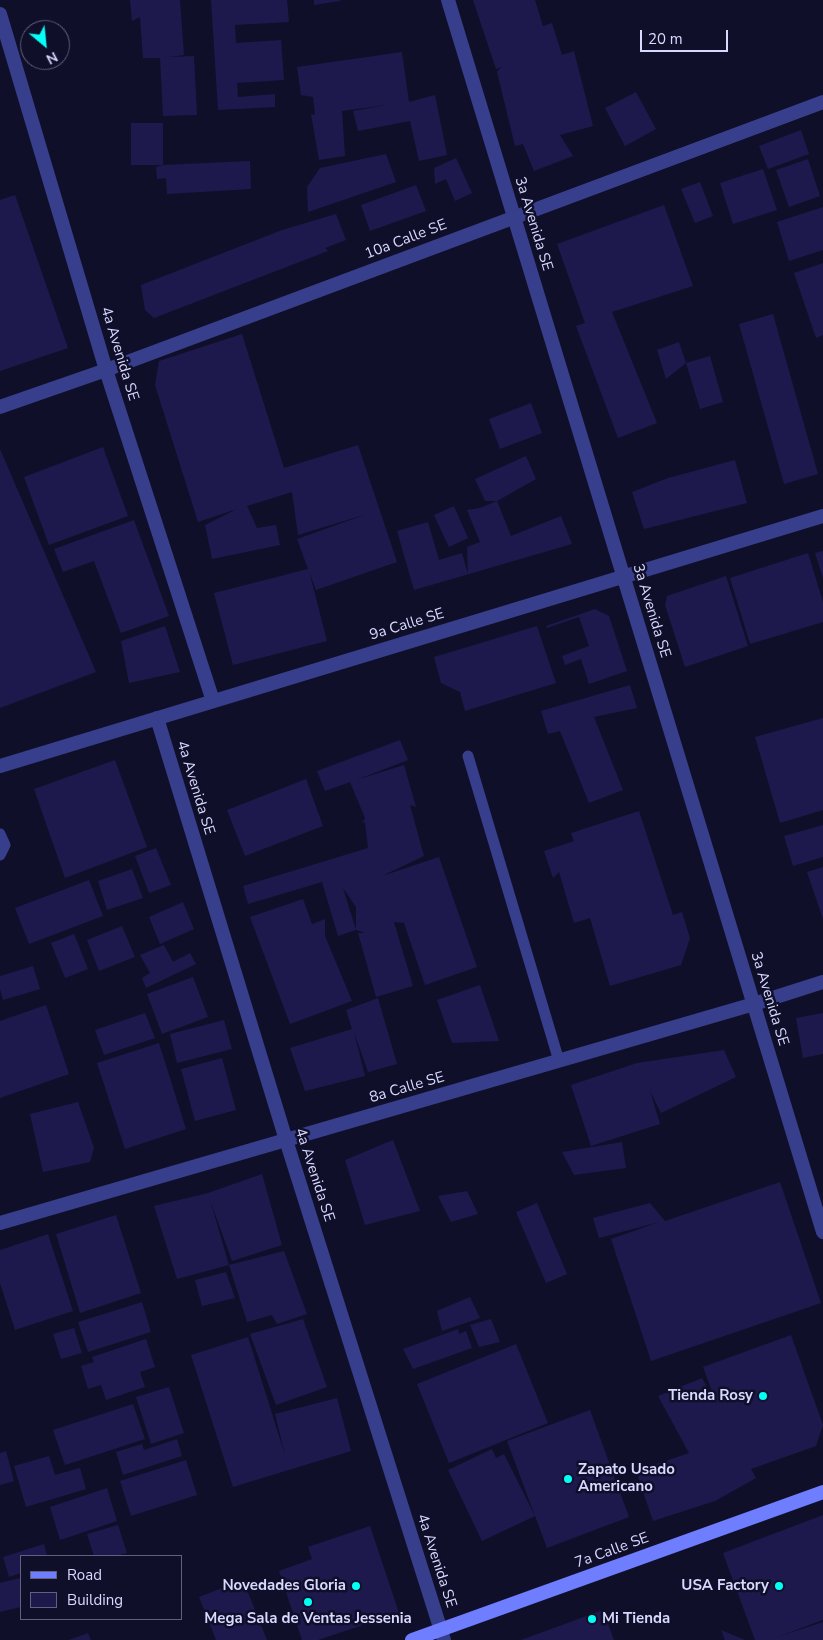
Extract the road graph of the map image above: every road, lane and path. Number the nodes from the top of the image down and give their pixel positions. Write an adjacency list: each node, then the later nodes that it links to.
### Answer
1 (448, 0): 4 (street, 3a Avenida SE)
2 (0, 14): 5 (street, 4a Avenida SE)
3 (823, 102): 4 (street, 10a Calle SE)
4 (514, 217): 5 (street, 10a Calle SE); 8 (street, 3a Avenida SE)
5 (106, 370): 6 (street, 10a Calle SE); 9 (street, 4a Avenida SE)
6 (0, 407)
7 (823, 516): 8 (street, 9a Calle SE)
8 (623, 575): 9 (street, 9a Calle SE); 16 (street, 3a Avenida SE)
9 (213, 701): 10 (street, 9a Calle SE)
10 (157, 718): 12 (street, 9a Calle SE); 18 (street, 4a Avenida SE)
11 (468, 756): 17 (lane)
12 (0, 766)
13 (0, 834): 14 (lane)
14 (0, 855)
15 (823, 982): 16 (street, 8a Calle SE)
16 (754, 1004): 17 (street, 8a Calle SE); 20 (street, 3a Avenida SE)
17 (559, 1061): 18 (street, 8a Calle SE)
18 (286, 1140): 19 (street, 8a Calle SE); 22 (street, 4a Avenida SE)
19 (0, 1223)
20 (823, 1232)
21 (823, 1492): 22 (main road, 7a Calle SE)
22 (443, 1635): 23 (main road, 7a Calle SE)
23 (412, 1640)

